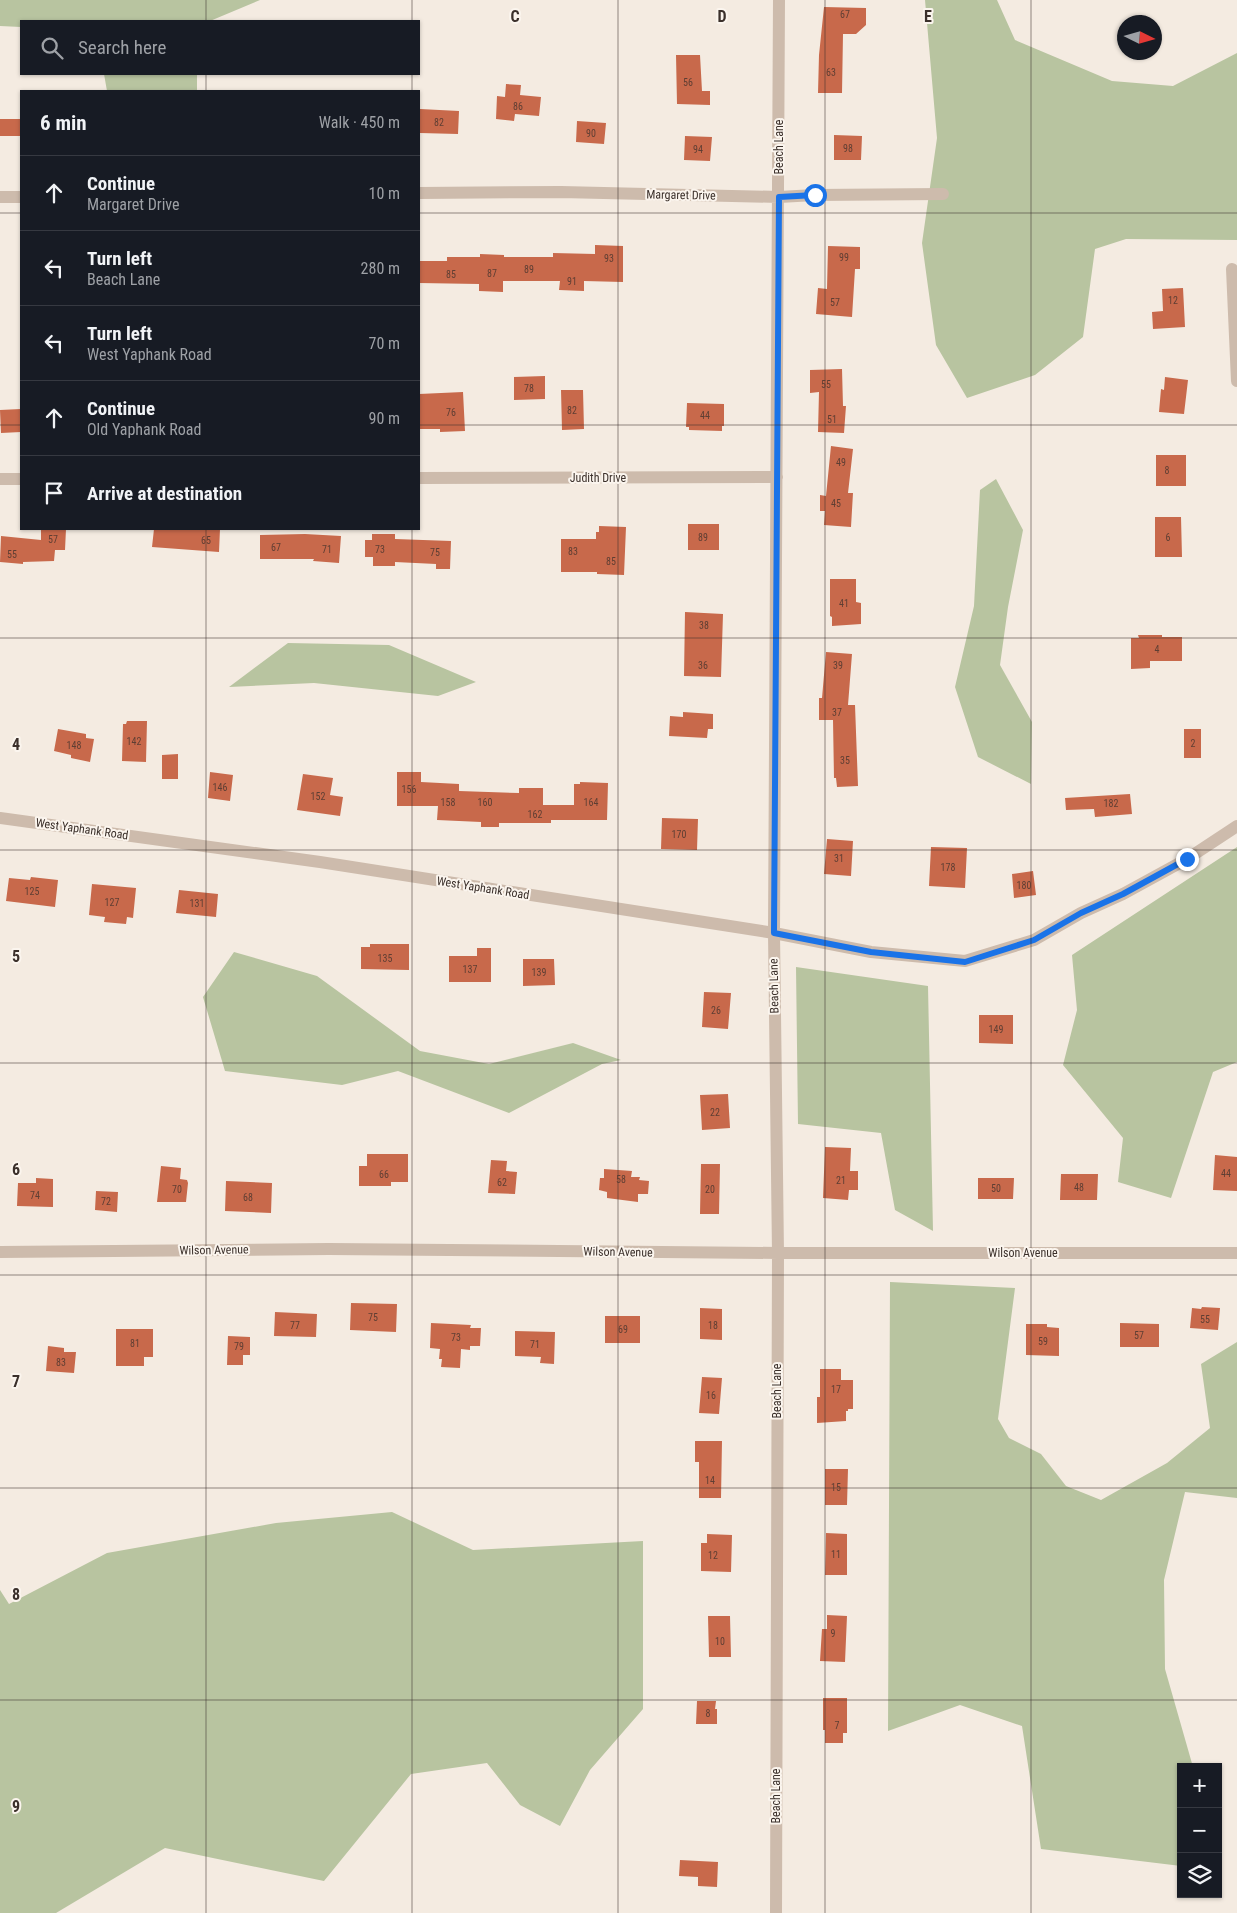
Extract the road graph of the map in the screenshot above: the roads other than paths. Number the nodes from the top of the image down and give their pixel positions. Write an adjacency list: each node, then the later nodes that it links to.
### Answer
1 (779, 0): 6 (street, Beach Lane)
2 (420, 193): 6 (street, Margaret Drive)
3 (943, 194): 6 (street, Margaret Drive)
4 (0, 197): 5 (street)
5 (20, 197)
6 (779, 197): 9 (street, Beach Lane)
7 (1232, 268): 8 (street)
8 (1237, 381)
9 (777, 477): 10 (street, Judith Drive); 15 (street, Beach Lane)
10 (420, 478)
11 (0, 479): 12 (street)
12 (20, 479)
13 (0, 818): 15 (street, West Yaphank Road)
14 (1237, 826): 15 (street, West Yaphank Road)
15 (774, 933): 17 (street, Beach Lane)
16 (0, 1252): 17 (street, Wilson Avenue)
17 (778, 1253): 18 (street, Wilson Avenue); 19 (street, Beach Lane)
18 (1237, 1253)
19 (776, 1913)

